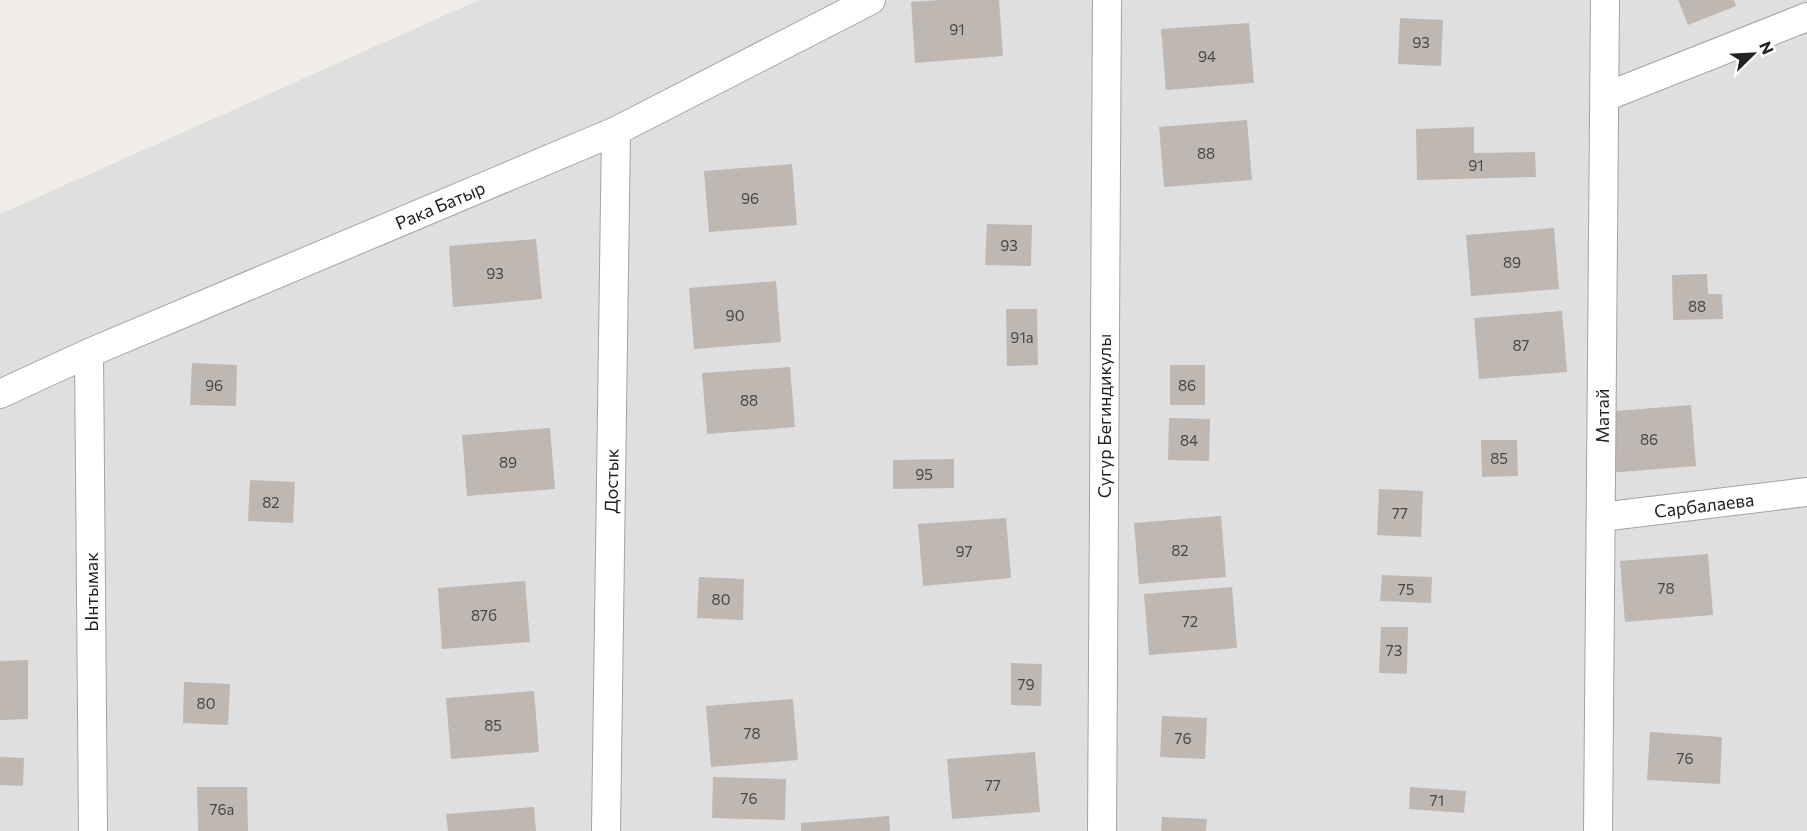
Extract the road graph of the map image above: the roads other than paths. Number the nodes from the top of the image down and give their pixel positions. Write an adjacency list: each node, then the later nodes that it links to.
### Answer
1 (871, 0): 6 (street, Рака Батыр)
2 (1107, 0): 13 (street, Сугур Бегиндикулы)
3 (1605, 0): 5 (street, Матай)
4 (1807, 17): 5 (street)
5 (1605, 97): 10 (street, Матай)
6 (616, 131): 7 (street, Рака Батыр); 12 (street, Достык)
7 (89, 353): 8 (street, Рака Батыр); 11 (street, Ынтымак)
8 (0, 394)
9 (1807, 492): 10 (street, Сарбалаева)
10 (1601, 517): 14 (street, Матай)
11 (93, 831)
12 (606, 831)
13 (1102, 831)
14 (1598, 831)

